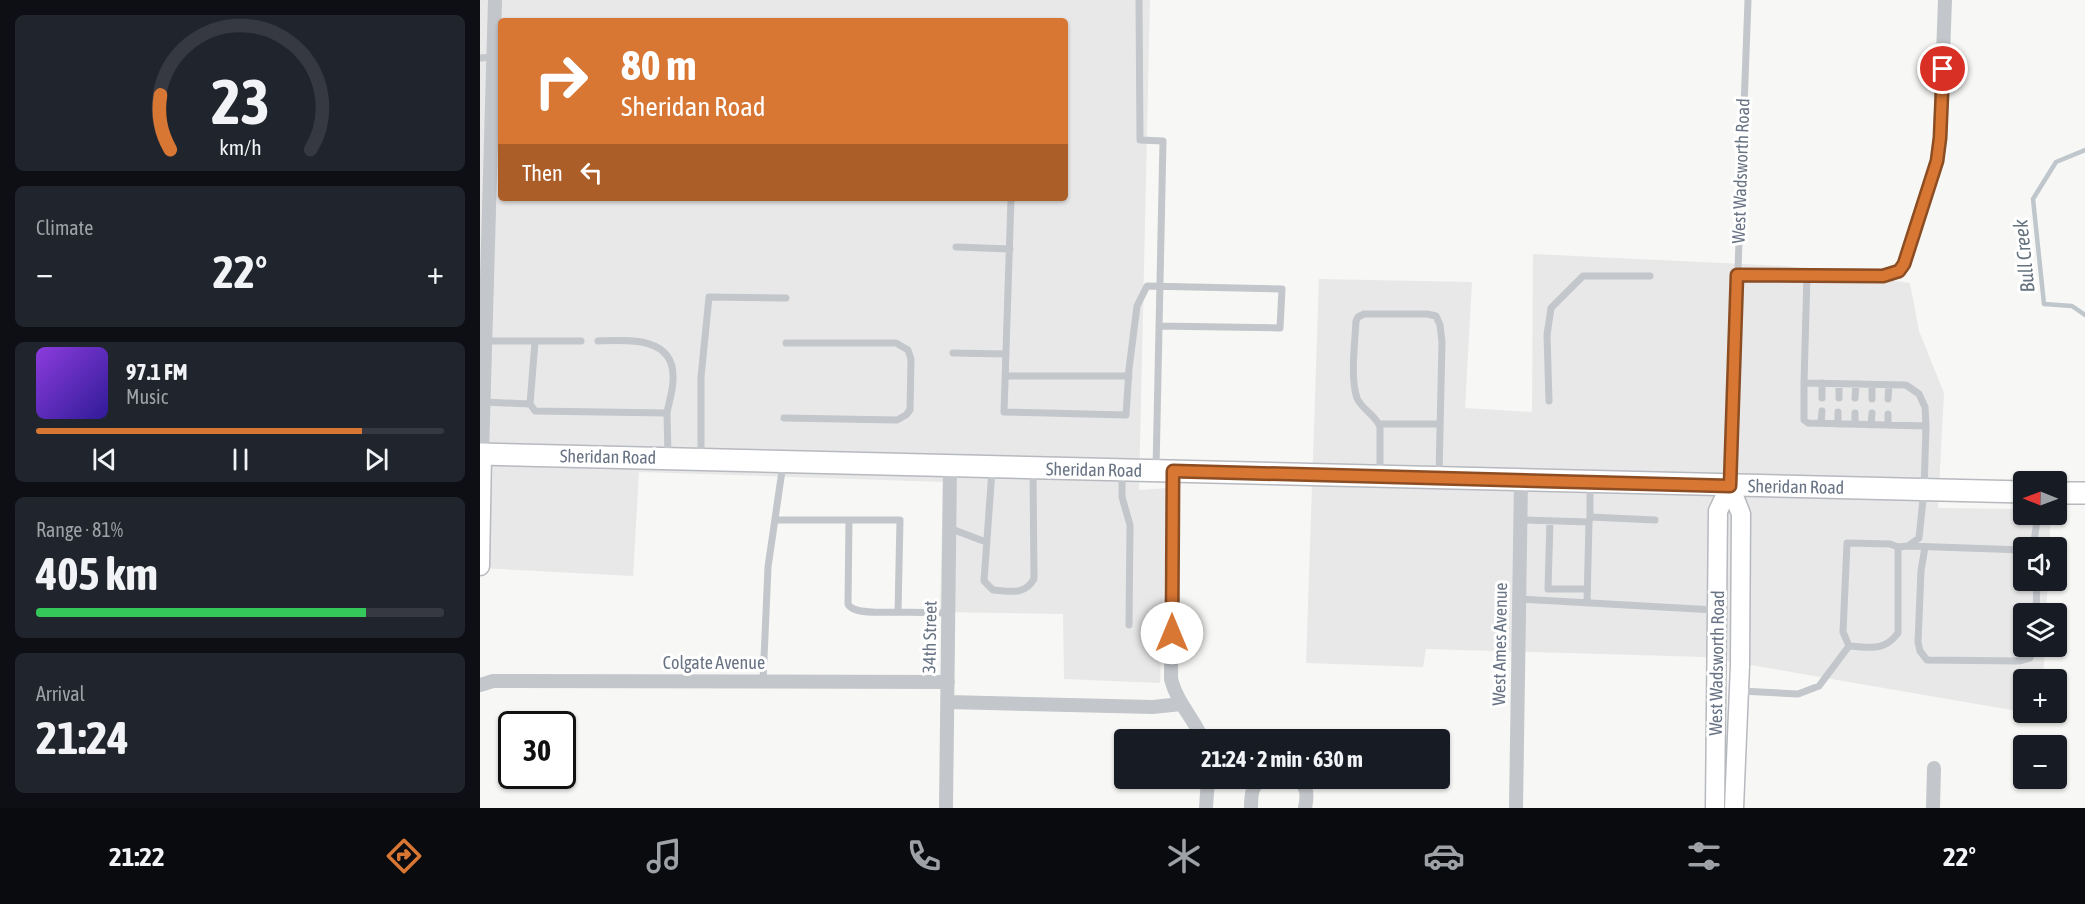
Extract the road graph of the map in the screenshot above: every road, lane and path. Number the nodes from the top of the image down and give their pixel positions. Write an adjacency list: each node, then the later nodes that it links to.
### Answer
1 (495, 0): 5 (street)
2 (1139, 0): 14 (lane)
3 (1748, 0): 11 (lane, West Wadsworth Road)
4 (1945, 0): 12 (street)
5 (487, 58): 7 (street)
6 (1011, 201): 9 (lane)
7 (484, 230): 10 (street)
8 (956, 247): 9 (lane)
9 (1010, 249): 23 (lane)
10 (484, 263): 17 (street)
11 (1737, 275): 12 (street); 69 (lane, West Wadsworth Road)
12 (1807, 275): 27 (lane)
13 (1650, 276): 38 (lane)
14 (1160, 286): 16 (lane); 16 (lane); 26 (lane)
15 (786, 298): 58 (lane)
16 (1159, 326): 64 (lane)
17 (486, 341): 20 (lane); 24 (street)
18 (581, 341): 20 (lane)
19 (598, 341): 43 (lane)
20 (535, 342): 39 (lane)
21 (786, 343): 47 (lane)
22 (953, 353): 23 (lane)
23 (1006, 354): 25 (lane)
24 (482, 374): 40 (street)
25 (1006, 376): 26 (lane); 26 (lane)
26 (1129, 376)
27 (1804, 383): 28 (lane); 48 (lane)
28 (1822, 383): 29 (lane); 33 (lane)
29 (1839, 384): 30 (lane); 34 (lane)
30 (1856, 384): 31 (lane); 35 (lane)
31 (1872, 385): 32 (lane); 36 (lane)
32 (1889, 385): 37 (lane); 55 (lane)
33 (1822, 398)
34 (1839, 398)
35 (1855, 398)
36 (1872, 399)
37 (1888, 399)
38 (1549, 401)
39 (530, 404): 40 (lane); 43 (lane)
40 (482, 409): 56 (street)
41 (1822, 411): 48 (lane)
42 (1839, 412): 51 (lane)
43 (667, 413): 57 (lane)
44 (1855, 413): 52 (lane)
45 (1872, 413): 53 (lane)
46 (1888, 414): 54 (lane)
47 (784, 418)
48 (1821, 423): 51 (lane)
49 (1379, 424): 50 (lane); 50 (lane); 65 (lane)
50 (1439, 424): 66 (lane)
51 (1838, 424): 52 (lane)
52 (1855, 424): 53 (lane)
53 (1871, 424): 54 (lane)
54 (1888, 425): 55 (lane)
55 (1926, 426): 70 (lane)
56 (481, 454): 57 (main road, Sheridan Road); 86 (main road)
57 (668, 459): 58 (main road, Sheridan Road)
58 (701, 460): 59 (main road, Sheridan Road)
59 (784, 462): 60 (main road, Sheridan Road); 74 (lane)
60 (950, 466): 61 (main road, Sheridan Road); 80 (street, 34th Street)
61 (992, 467): 62 (main road, Sheridan Road); 81 (lane)
62 (1033, 468): 63 (main road, Sheridan Road); 81 (lane)
63 (1122, 470): 64 (main road, Sheridan Road); 93 (lane)
64 (1164, 471): 65 (main road, Sheridan Road); 101 (street)
65 (1380, 477): 66 (main road, Sheridan Road)
66 (1439, 478): 67 (main road, Sheridan Road)
67 (1521, 480): 68 (main road, Sheridan Road); 77 (street, West Ames Avenue)
68 (1590, 482): 69 (main road, Sheridan Road); 75 (lane)
69 (1730, 486): 70 (main road, Sheridan Road); 90 (main road, West Wadsworth Road); 99 (main road, West Wadsworth Road)
70 (1924, 490): 71 (main road, Sheridan Road); 82 (lane)
71 (2013, 492)
72 (2067, 493): 73 (main road)
73 (2085, 493)
74 (775, 519): 76 (lane); 96 (lane)
75 (1590, 519): 78 (lane); 79 (lane); 87 (lane)
76 (849, 520): 91 (lane); 91 (lane)
77 (1520, 520): 79 (lane); 88 (street, West Ames Avenue)
78 (1655, 520)
79 (1550, 521): 87 (lane)
80 (949, 528): 81 (lane); 92 (street, 34th Street)
81 (986, 542)
82 (1908, 546): 83 (lane); 84 (lane)
83 (1898, 547): 94 (lane); 94 (lane)
84 (1925, 547): 85 (lane); 95 (lane)
85 (2013, 550)
86 (480, 566)
87 (1587, 589): 89 (lane)
88 (1519, 599): 89 (lane); 111 (street, West Ames Avenue)
89 (1587, 603): 90 (lane)
90 (1717, 610): 112 (main road, West Wadsworth Road)
91 (898, 612): 92 (lane)
92 (948, 613): 97 (street, 34th Street)
93 (1129, 625)
94 (1849, 646): 99 (lane)
95 (2030, 657)
96 (763, 681): 97 (street, Colgate Avenue); 98 (street, Colgate Avenue)
97 (948, 682): 100 (street, 34th Street)
98 (480, 685)
99 (1739, 691): 113 (main road, West Wadsworth Road)
100 (948, 702): 101 (street); 107 (street, 34th Street)
101 (1181, 704): 102 (street)
102 (1198, 729)
103 (1934, 768): 114 (street)
104 (1207, 789): 108 (street)
105 (1254, 789): 109 (street)
106 (1306, 789): 110 (street)
107 (946, 808)
108 (1206, 808)
109 (1251, 808)
110 (1305, 808)
111 (1516, 808)
112 (1715, 808)
113 (1734, 808)
114 (1933, 808)

